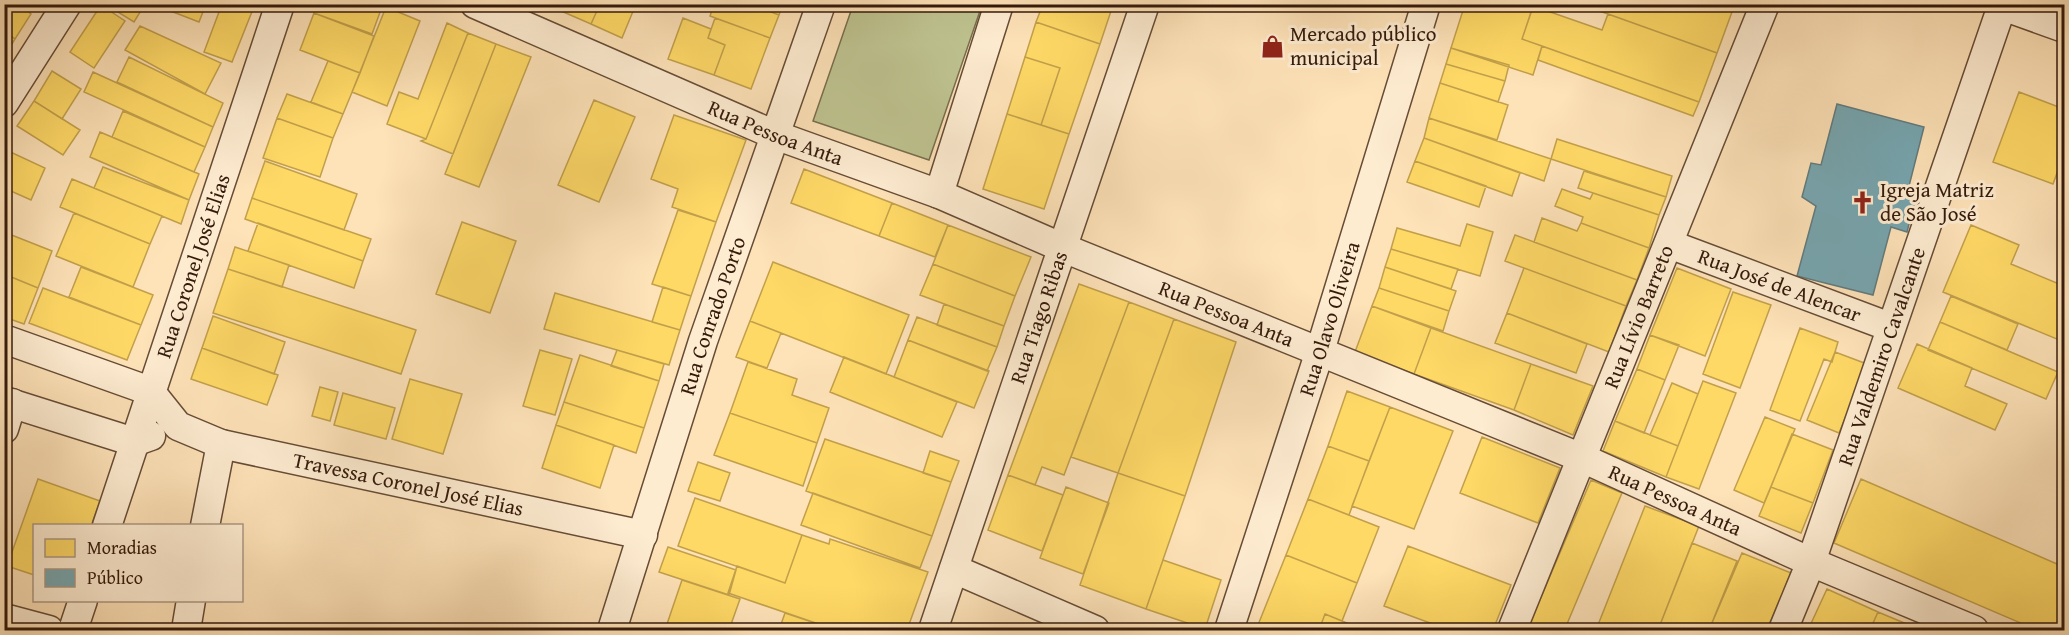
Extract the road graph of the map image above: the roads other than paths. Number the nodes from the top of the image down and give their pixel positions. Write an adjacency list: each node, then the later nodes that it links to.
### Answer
1 (68, 4): 11 (street)
2 (280, 4): 19 (street, Rua Coronel José Elias)
3 (475, 4): 12 (street, Rua Pessoa Anta)
4 (821, 4): 12 (street, Rua Conrado Porto)
5 (999, 4): 13 (street)
6 (1145, 4): 15 (street, Rua Tiago Ribas)
7 (1426, 4): 18 (street, Rua Olavo Oliveira)
8 (1765, 4): 14 (street, Rua Lívio Barreto)
9 (2000, 5): 10 (street, Rua Valdemiro Cavalcante); 16 (street, Rua Valdemiro Cavalcante)
10 (2064, 28)
11 (4, 103)
12 (775, 135): 13 (street, Rua Pessoa Anta); 27 (street, Rua Conrado Porto)
13 (939, 194): 15 (street, Rua Pessoa Anta)
14 (1669, 244): 16 (street, Rua José de Alencar); 24 (street, Rua Lívio Barreto)
15 (1061, 247): 18 (street, Rua Pessoa Anta); 29 (street, Rua Tiago Ribas)
16 (1890, 327): 28 (street, Rua Valdemiro Cavalcante)
17 (4, 339): 19 (street)
18 (1320, 351): 24 (street, Rua Pessoa Anta); 39 (street, Rua Olavo Oliveira)
19 (150, 391): 21 (street, Travessa Coronel José Elias); 22 (street, Rua Coronel José Elias)
20 (7, 411): 22 (street)
21 (178, 426): 22 (street); 23 (street, Travessa Coronel José Elias)
22 (134, 442): 25 (street, Rua Coronel José Elias)
23 (221, 444): 26 (street); 27 (street, Travessa Coronel José Elias)
24 (1582, 458): 28 (street, Rua Pessoa Anta); 40 (street, Rua Lívio Barreto)
25 (107, 524)
26 (205, 524)
27 (643, 534): 36 (street, Rua Conrado Porto)
28 (1811, 562): 41 (street, Rua Valdemiro Cavalcante); 42 (street, Rua Pessoa Anta)
29 (954, 569): 37 (street, Rua Tiago Ribas); 38 (street)
30 (82, 602): 34 (street)
31 (191, 602): 35 (street)
32 (4, 618): 33 (street)
33 (49, 630)
34 (73, 630)
35 (186, 630)
36 (612, 630)
37 (933, 630)
38 (1095, 630)
39 (1229, 630)
40 (1512, 630)
41 (1783, 630)
42 (1974, 630)

